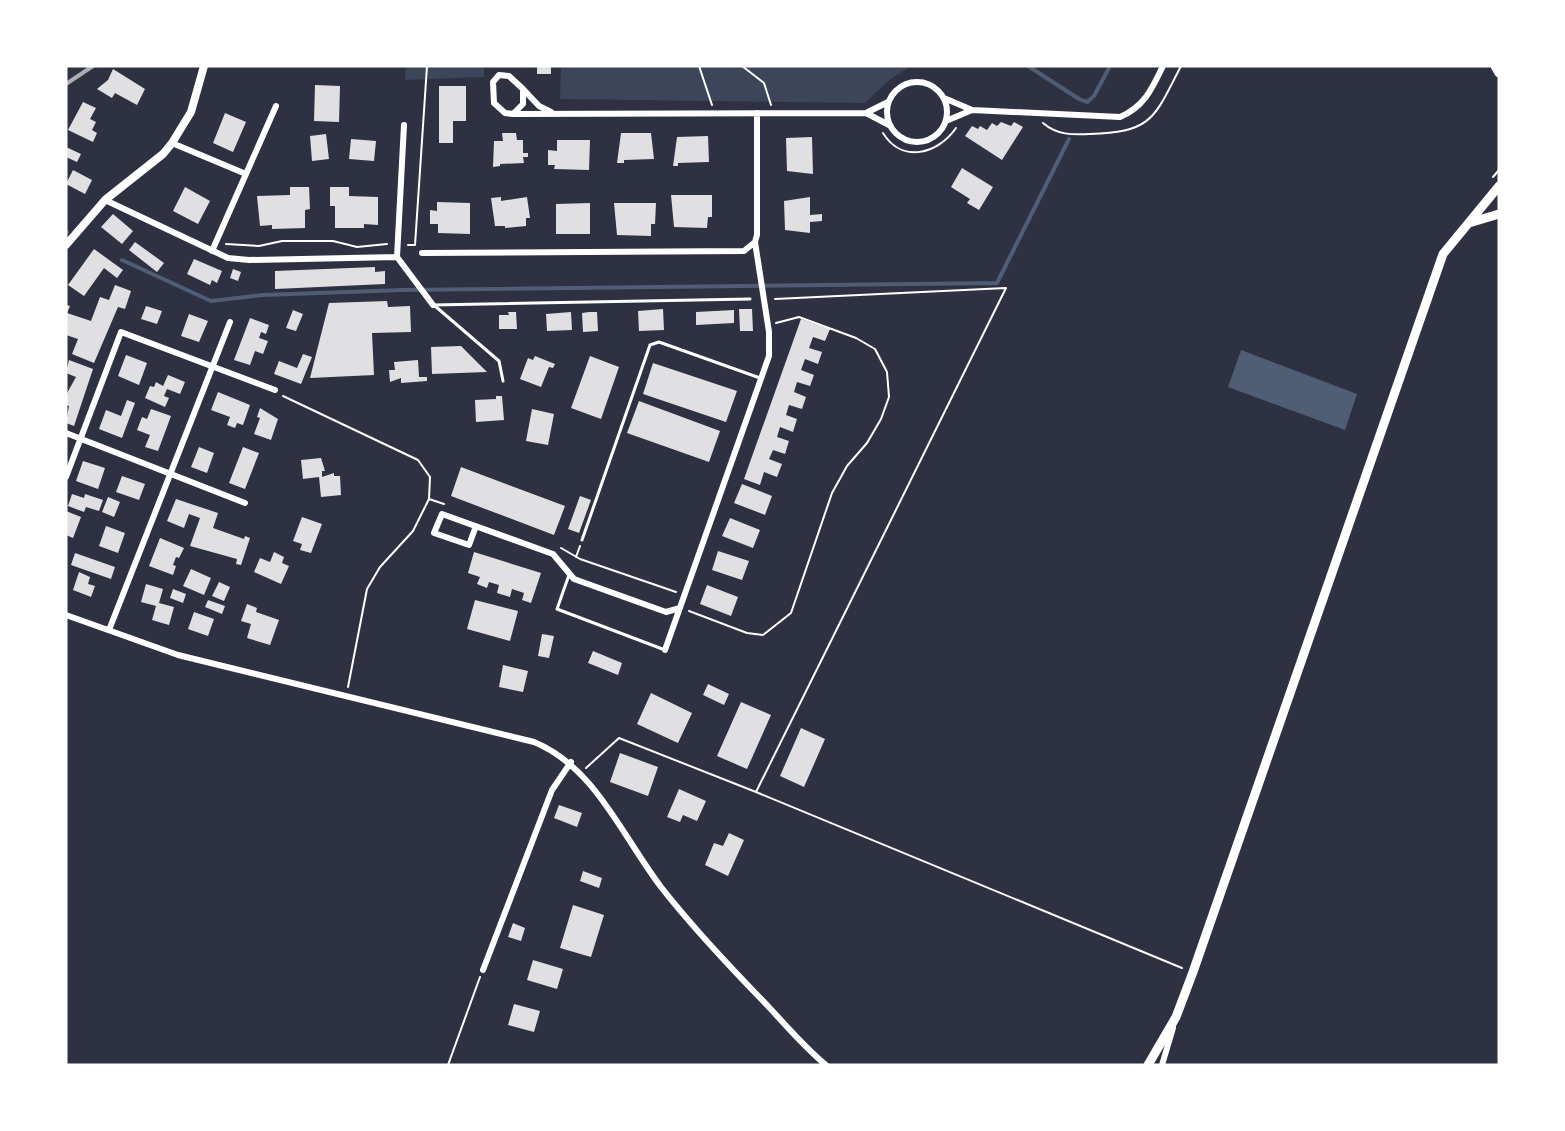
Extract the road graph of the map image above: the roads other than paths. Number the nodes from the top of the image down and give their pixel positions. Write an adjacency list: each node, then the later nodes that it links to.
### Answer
1 (204, 66): 17 (street)
2 (1163, 66): 9 (street)
3 (1497, 66): 4 (main road)
4 (1499, 73)
5 (523, 89): 12 (street); 12 (street); 13 (street)
6 (944, 98): 7 (street); 9 (street); 14 (street)
7 (888, 102): 11 (street); 16 (street)
8 (276, 106): 18 (street)
9 (972, 110): 14 (street)
10 (757, 113): 11 (street); 13 (street); 23 (street)
11 (866, 113): 16 (street)
12 (513, 114): 13 (street)
13 (557, 114)
14 (946, 121): 16 (street)
15 (404, 125): 27 (street)
16 (890, 126)
17 (172, 143): 18 (street); 20 (street)
18 (246, 174): 25 (street)
19 (1499, 186): 22 (main road)
20 (105, 200): 24 (street); 25 (street)
21 (1499, 214): 22 (main road)
22 (1469, 223): 49 (main road)
23 (753, 244): 26 (street); 32 (street)
24 (66, 245)
25 (212, 252): 27 (street)
26 (422, 253)
27 (397, 257): 29 (street)
28 (750, 299): 29 (lane)
29 (433, 305): 33 (lane)
30 (230, 322): 31 (street)
31 (213, 365): 34 (street); 36 (street); 37 (street)
32 (762, 378): 41 (lane); 43 (street)
33 (503, 381)
34 (275, 390)
35 (66, 433): 36 (street)
36 (80, 439): 37 (street); 38 (street)
37 (170, 475): 39 (street); 45 (street)
38 (66, 477)
39 (245, 503)
40 (476, 526): 40 (street); 42 (street)
41 (582, 540)
42 (569, 574): 43 (street); 46 (lane)
43 (680, 608): 46 (street)
44 (66, 615): 45 (street)
45 (110, 630): 47 (street)
46 (665, 650)
47 (571, 762): 48 (street); 50 (street)
48 (483, 970)
49 (1176, 1017): 51 (main road); 52 (street)
50 (826, 1065)
51 (1148, 1065)
52 (1162, 1065)

